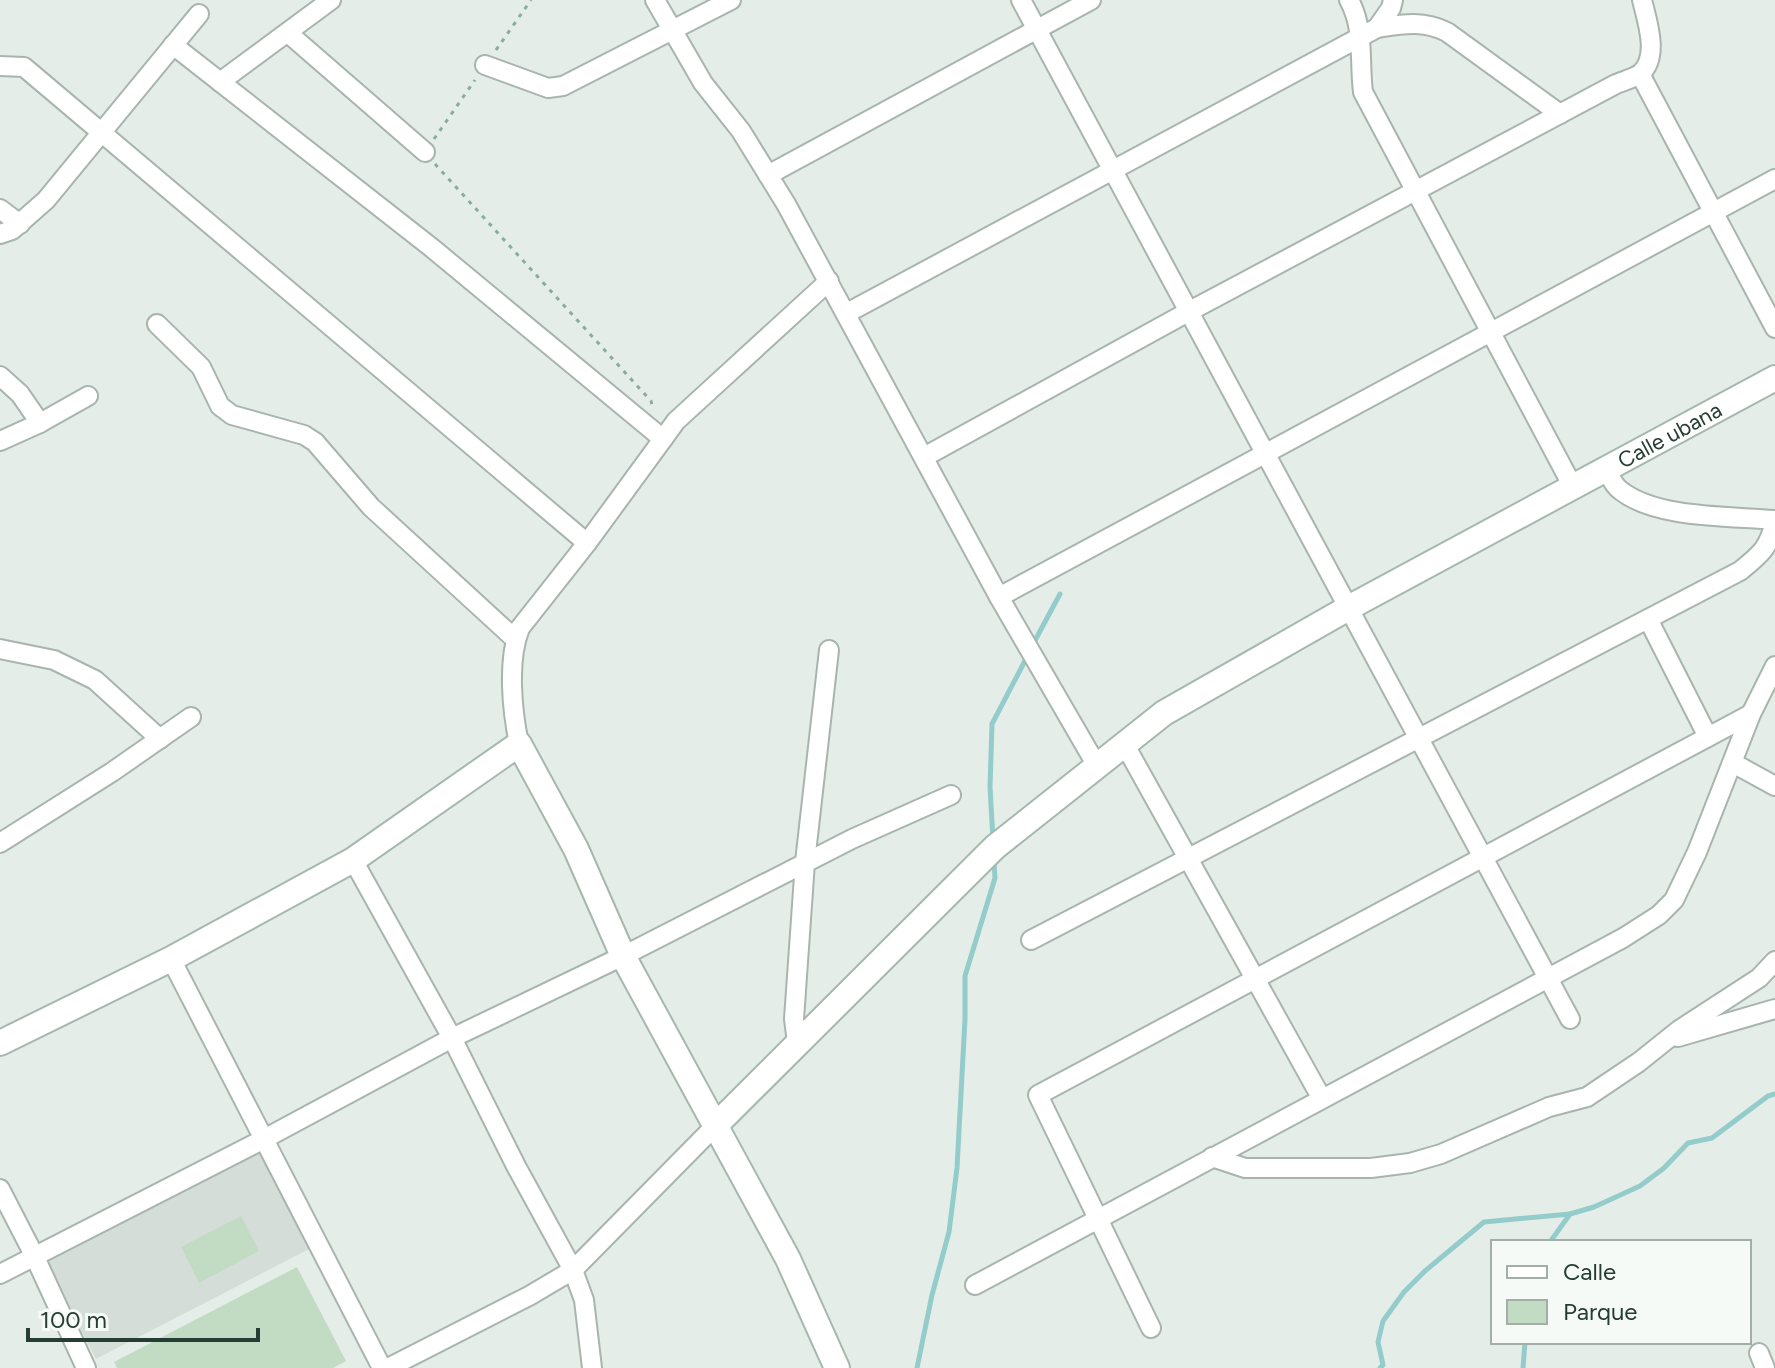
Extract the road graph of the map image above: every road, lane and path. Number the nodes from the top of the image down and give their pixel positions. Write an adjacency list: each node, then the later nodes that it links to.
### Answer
1 (331, 0): 15 (street)
2 (531, 0): 17 (path)
3 (655, 0): 12 (street)
4 (731, 0): 10 (street)
5 (1021, 0): 13 (street)
6 (1091, 0): 13 (street)
7 (1349, 0): 14 (street)
8 (1393, 0): 14 (street)
9 (1642, 0): 19 (street)
10 (698, 8): 12 (street)
11 (199, 14): 16 (street)
12 (674, 29): 17 (street); 25 (street)
13 (1037, 31): 24 (street); 25 (street)
14 (1369, 32): 21 (street); 24 (street); 27 (street)
15 (288, 33): 20 (street); 23 (street)
16 (173, 45): 20 (street); 22 (street)
17 (485, 65): 23 (path)
18 (0, 66): 22 (street)
19 (1640, 74): 21 (street); 29 (street)
20 (220, 82): 42 (street)
21 (1560, 114): 27 (street)
22 (101, 132): 30 (street); 49 (street)
23 (425, 152): 42 (path)
24 (1112, 170): 33 (street); 34 (street)
25 (768, 175): 32 (street)
26 (1775, 179): 29 (street)
27 (1417, 190): 33 (street); 37 (street)
28 (0, 209): 30 (street)
29 (1712, 213): 36 (street); 37 (street)
30 (20, 224): 31 (street)
31 (0, 234)
32 (829, 281): 34 (street); 42 (street)
33 (1188, 312): 44 (street); 45 (street)
34 (847, 313): 45 (street)
35 (157, 324): 53 (street)
36 (1775, 328)
37 (1490, 332): 44 (street); 47 (street)
38 (0, 376): 41 (street)
39 (1772, 381): 46 (street, Calle ubana)
40 (88, 396): 41 (street)
41 (40, 423): 43 (street)
42 (663, 439): 49 (street)
43 (0, 441)
44 (1266, 453): 50 (street); 51 (street)
45 (924, 457): 50 (street)
46 (1606, 469): 47 (street, Calle ubana); 48 (street)
47 (1573, 487): 51 (street, Calle ubana)
48 (1775, 521): 52 (street)
49 (587, 543): 53 (street)
50 (999, 597): 65 (street)
51 (1350, 607): 60 (street); 63 (street, Calle ubana)
52 (1648, 619): 59 (street); 60 (street)
53 (515, 639): 62 (street)
54 (0, 649): 61 (street)
55 (829, 650): 72 (street)
56 (1775, 666): 57 (street)
57 (1751, 714): 59 (street); 64 (street)
58 (191, 717): 61 (street)
59 (1708, 737): 69 (street)
60 (1420, 738): 69 (street); 70 (street)
61 (160, 739): 68 (street)
62 (519, 744): 71 (street); 74 (street)
63 (1125, 745): 65 (street, Calle ubana); 70 (street)
64 (1733, 763): 66 (street); 77 (street)
65 (1097, 766): 84 (street, Calle ubana)
66 (1775, 786)
67 (951, 795): 72 (street)
68 (0, 843)
69 (1483, 856): 77 (street); 78 (street)
70 (1188, 859): 73 (street); 78 (street)
71 (353, 860): 75 (street); 81 (street)
72 (805, 862): 74 (street); 84 (street)
73 (1031, 940)
74 (623, 956): 81 (street); 86 (street)
75 (171, 959): 83 (street); 87 (street)
76 (1775, 961): 82 (street)
77 (1548, 978): 80 (street); 85 (street)
78 (1256, 980): 85 (street); 90 (street)
79 (1775, 1009): 82 (street)
80 (1570, 1019)
81 (452, 1038): 87 (street); 92 (street)
82 (1667, 1039): 88 (street)
83 (0, 1043)
84 (797, 1043): 86 (street, Calle ubana)
85 (1322, 1099): 88 (street)
86 (715, 1126): 92 (street); 99 (street)
87 (264, 1139): 91 (street); 97 (street)
88 (1212, 1157): 90 (street)
89 (0, 1189): 91 (street)
90 (1097, 1218): 94 (street); 95 (street)
91 (34, 1255): 93 (street); 96 (street)
92 (573, 1270): 97 (street); 98 (street)
93 (0, 1274)
94 (975, 1285)
95 (1151, 1328)
96 (86, 1368)
97 (385, 1368)
98 (592, 1368)
99 (836, 1368)

